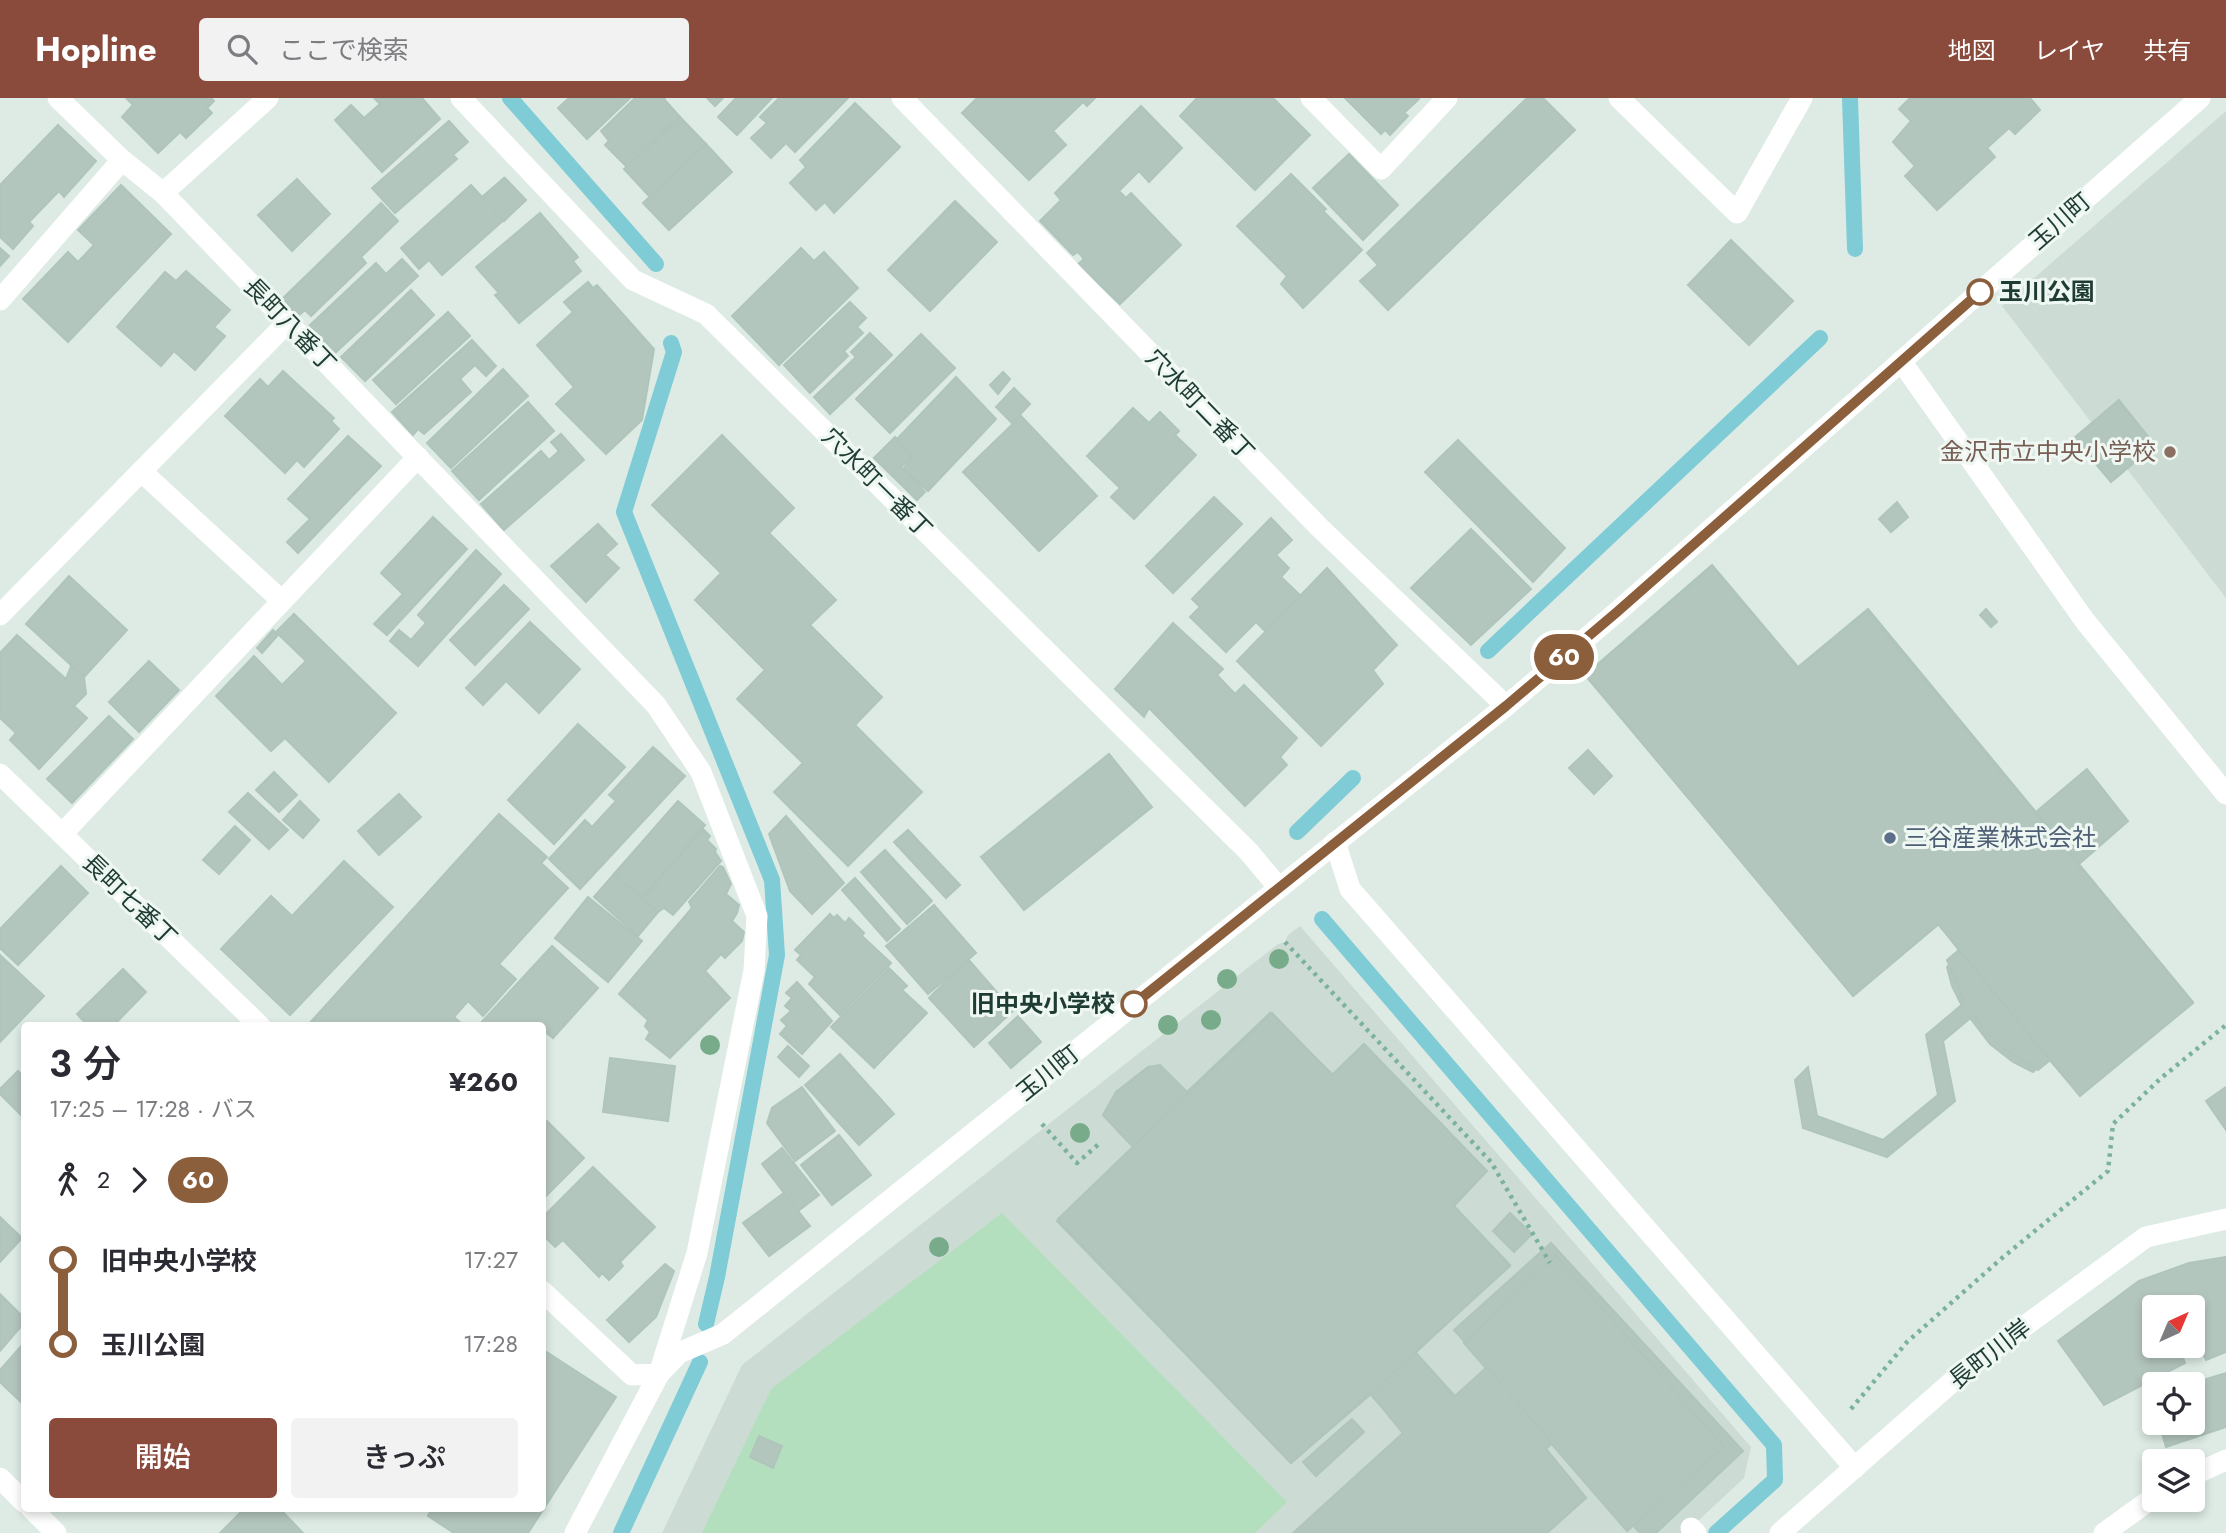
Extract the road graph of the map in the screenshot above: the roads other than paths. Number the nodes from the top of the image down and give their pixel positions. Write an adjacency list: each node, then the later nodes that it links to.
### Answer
1 (58, 98): 10 (street)
2 (268, 98): 11 (street)
3 (461, 98): 24 (street, 穴水町一番丁)
4 (902, 98): 19 (street, 穴水町二番丁)
5 (1311, 98): 6 (street)
6 (1447, 98)
7 (1619, 98): 8 (street)
8 (1801, 98)
9 (2200, 98): 14 (street, 玉川町)
10 (122, 160): 11 (street, 長町八番丁); 12 (street)
11 (163, 193): 13 (street, 長町八番丁)
12 (0, 300)
13 (288, 322): 15 (street, 長町八番丁); 16 (street)
14 (1901, 361): 19 (street, 玉川町); 21 (street)
15 (418, 457): 17 (street); 28 (street, 長町八番丁)
16 (142, 471): 17 (street); 18 (street)
17 (282, 601): 22 (street)
18 (0, 615)
19 (1506, 706): 23 (street, 玉川町)
20 (0, 774): 22 (street, 長町七番丁)
21 (2226, 794)
22 (62, 834): 25 (street, 長町七番丁)
23 (1335, 842): 24 (street, 玉川町); 30 (street)
24 (1279, 888): 28 (street, 玉川町)
25 (256, 1022)
26 (2226, 1219): 30 (street, 長町川岸)
27 (546, 1295): 28 (street)
28 (659, 1374): 37 (street)
29 (2226, 1460): 31 (street)
30 (1855, 1468): 38 (street, 長町川岸)
31 (2205, 1470)
32 (0, 1478): 33 (street)
33 (21, 1499)
34 (2142, 1506): 39 (street)
35 (35, 1512): 36 (street)
36 (55, 1533)
37 (575, 1533)
38 (1780, 1533)
39 (2104, 1533)

